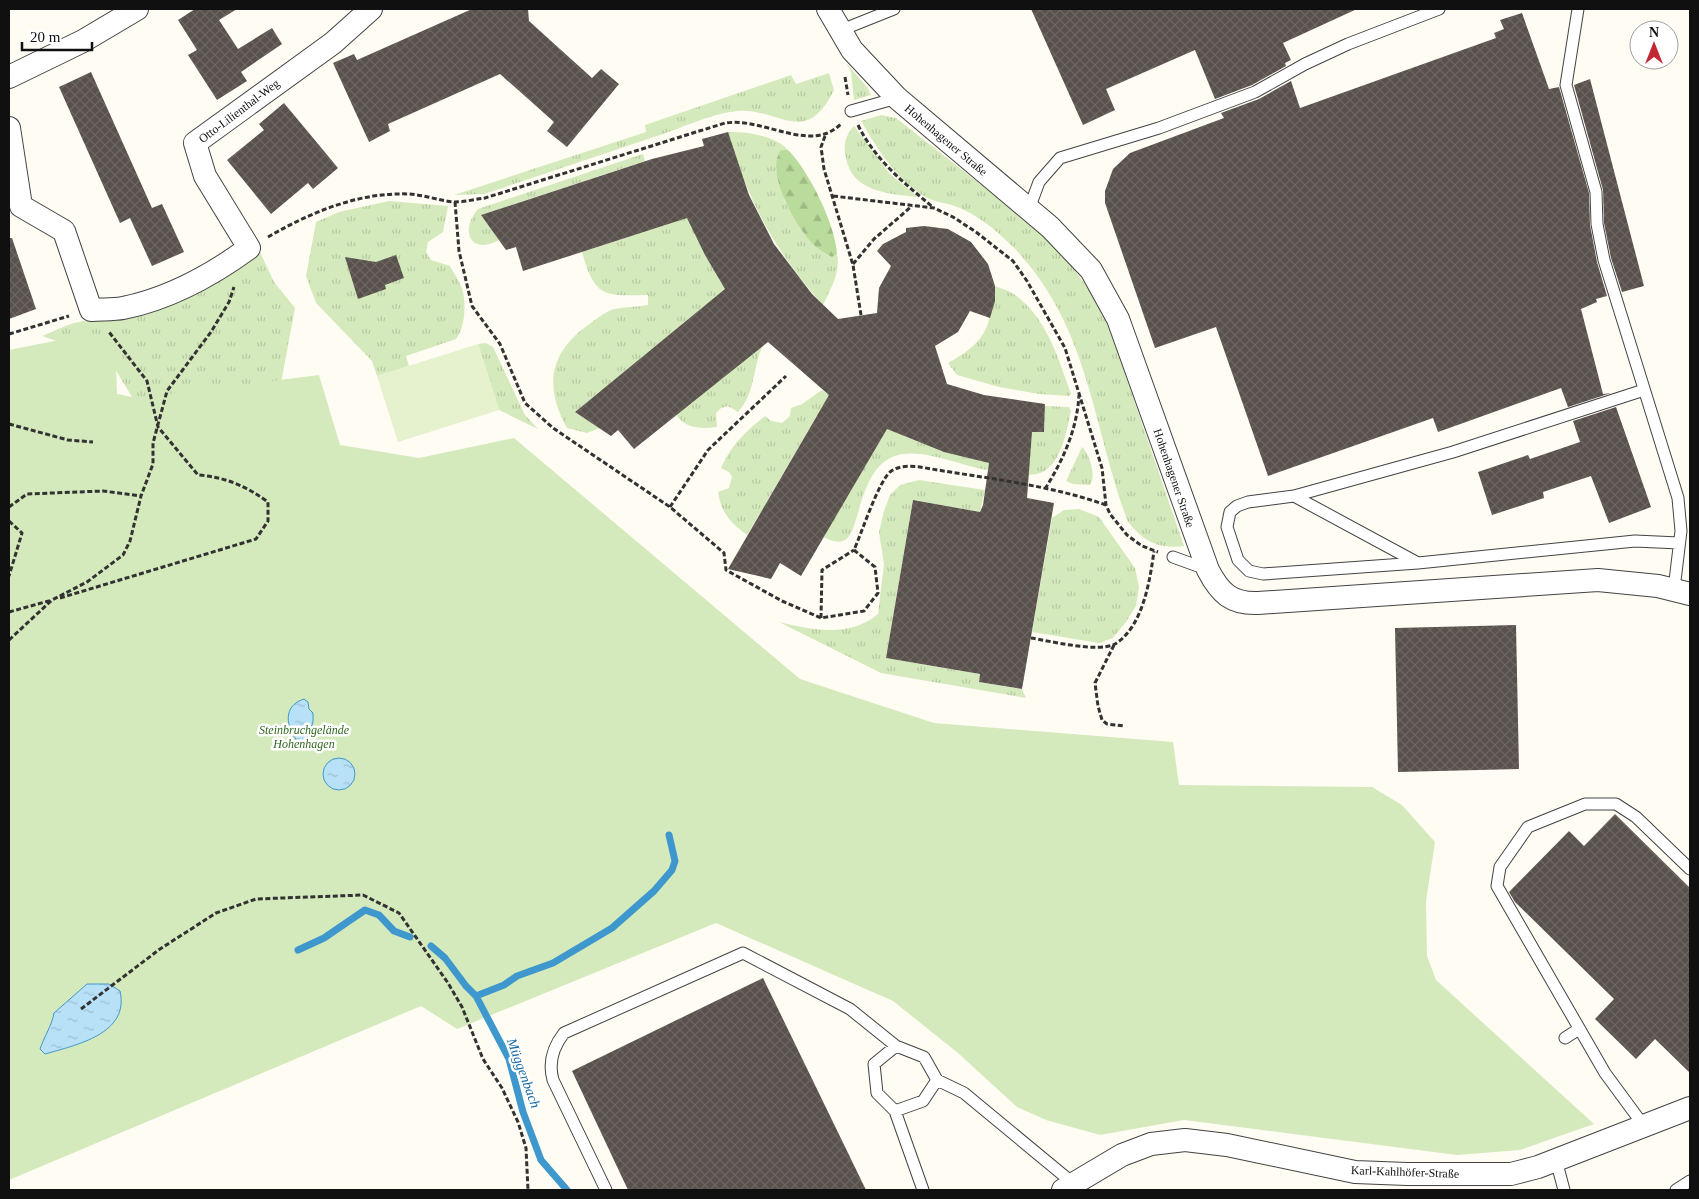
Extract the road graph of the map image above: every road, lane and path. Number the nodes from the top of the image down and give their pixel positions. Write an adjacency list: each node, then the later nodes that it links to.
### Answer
1 (138, 9): 9 (street)
2 (371, 9): 19 (street, Otto-Lilienthal-Weg)
3 (828, 9): 7 (street, Hohenhagener Straße)
4 (894, 9): 7 (lane)
5 (1439, 9): 18 (lane)
6 (1578, 9): 25 (lane)
7 (839, 31): 10 (street, Hohenhagener Straße)
8 (843, 74): 11 (path)
9 (9, 77)
10 (897, 98): 11 (lane); 18 (street, Hohenhagener Straße)
11 (851, 111): 13 (path); 17 (path)
12 (9, 128): 21 (street)
13 (825, 135): 14 (path); 15 (path)
14 (833, 196): 16 (path); 20 (path)
15 (455, 202): 19 (path); 35 (path)
16 (912, 206): 17 (path); 20 (path)
17 (934, 208): 26 (path)
18 (1029, 209): 42 (street, Hohenhagener Straße)
19 (250, 248): 21 (street); 28 (path)
20 (852, 265): 22 (path)
21 (91, 310): 23 (path); 28 (path)
22 (861, 315)
23 (9, 334)
24 (786, 376): 35 (path)
25 (1644, 390): 32 (lane); 37 (lane)
26 (1079, 391): 30 (path); 33 (path)
27 (9, 424): 29 (path)
28 (158, 426): 31 (path); 45 (path)
29 (92, 442)
30 (1044, 489): 33 (path); 38 (path)
31 (141, 496): 34 (path); 45 (path)
32 (1294, 496): 41 (lane); 41 (lane)
33 (1106, 506): 39 (path)
34 (9, 507)
35 (670, 507): 47 (path)
36 (9, 520): 43 (path)
37 (1680, 543): 41 (lane); 44 (lane)
38 (854, 550): 47 (path); 47 (path)
39 (1154, 551): 40 (path); 50 (path)
40 (1173, 557): 42 (lane)
41 (1418, 563)
42 (1208, 570): 44 (street, Hohenhagener Straße)
43 (9, 576)
44 (1682, 592)
45 (52, 600): 46 (path); 49 (path)
46 (9, 612)
47 (821, 618)
48 (1031, 638): 50 (path)
49 (9, 640)
50 (1114, 644): 51 (path)
51 (1124, 726)
52 (1690, 869): 54 (lane)
53 (81, 1009): 64 (path)
54 (1579, 1029): 55 (lane); 60 (lane)
55 (1565, 1038)
56 (896, 1046): 57 (lane); 59 (lane); 65 (lane)
57 (937, 1080): 59 (lane); 63 (lane)
58 (1690, 1108): 60 (street, Karl-Kahlhöfer-Straße)
59 (895, 1111): 66 (lane)
60 (1644, 1126): 61 (street, Karl-Kahlhöfer-Straße)
61 (1556, 1160): 63 (street, Karl-Kahlhöfer-Straße); 67 (lane)
62 (1690, 1182): 68 (lane)
63 (1069, 1187)
64 (528, 1190)
65 (606, 1190)
66 (923, 1190)
67 (1564, 1190)
68 (1676, 1190)

